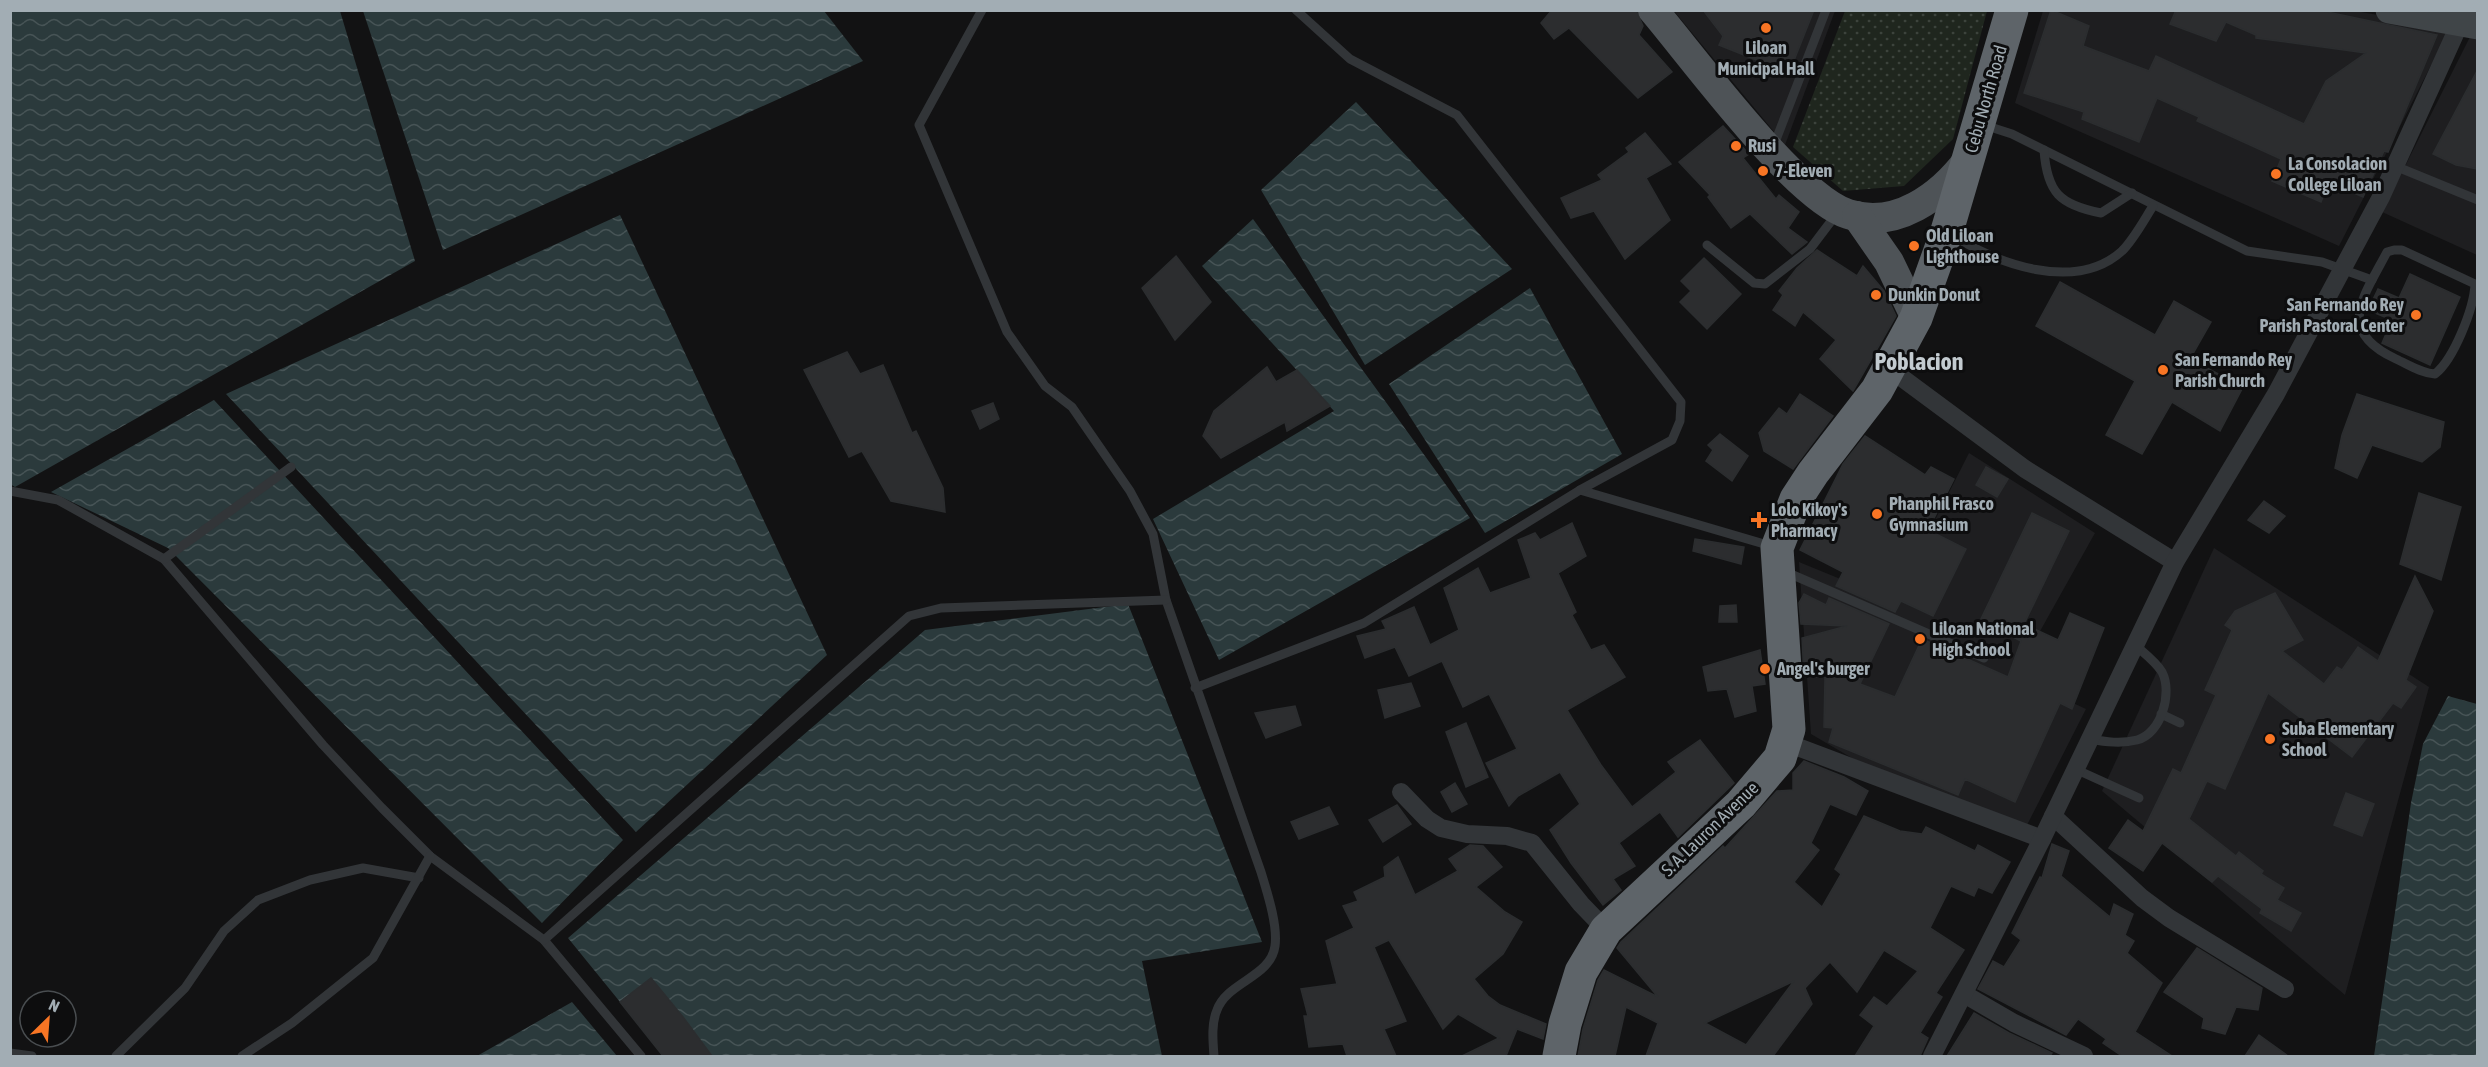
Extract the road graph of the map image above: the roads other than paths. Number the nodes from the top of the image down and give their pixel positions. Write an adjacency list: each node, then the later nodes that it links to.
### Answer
1 (982, 10): 29 (lane)
2 (1296, 10): 24 (lane)
3 (1653, 10): 10 (main road)
4 (1826, 10): 10 (lane)
5 (2012, 10): 8 (highway, Cebu North Road)
6 (2389, 10): 7 (street)
7 (2469, 25): 12 (street)
8 (1979, 123): 9 (lane); 11 (highway, Cebu North Road)
9 (2044, 150): 13 (lane); 13 (lane)
10 (1772, 151): 16 (main road)
11 (1968, 160): 16 (main road, Cebu North Road); 17 (highway)
12 (2395, 166): 14 (lane); 19 (street)
13 (2132, 194): 15 (lane)
14 (2478, 200)
15 (2153, 206): 17 (lane); 19 (lane)
16 (1848, 214): 18 (lane); 21 (main road)
17 (1947, 231): 21 (highway)
18 (1707, 245)
19 (2343, 268): 20 (lane); 28 (street)
20 (2372, 280): 20 (lane)
21 (1916, 318): 22 (highway)
22 (1890, 369): 27 (highway); 28 (street)
23 (288, 469): 26 (lane)
24 (1580, 490): 27 (lane); 32 (lane)
25 (10, 491): 26 (lane)
26 (167, 557): 42 (lane)
27 (1777, 558): 31 (lane); 36 (highway)
28 (2175, 562): 30 (street)
29 (1166, 600): 32 (lane); 45 (lane)
30 (2135, 645): 33 (lane); 35 (street)
31 (1984, 658)
32 (1195, 688): 54 (lane)
33 (2161, 714): 34 (lane); 35 (lane)
34 (2180, 723)
35 (2090, 739): 37 (street)
36 (1787, 743): 41 (street); 44 (highway, S. A. Lauron Avenue)
37 (2075, 769): 39 (lane); 40 (street)
38 (1401, 792): 44 (street)
39 (2139, 798)
40 (2053, 816): 41 (street); 46 (street)
41 (2042, 839): 47 (street)
42 (430, 856): 43 (lane); 45 (lane)
43 (419, 878): 51 (lane); 52 (lane)
44 (1606, 930): 55 (highway, S. A. Lauron Avenue)
45 (544, 940): 53 (lane)
46 (2285, 989)
47 (1964, 994): 49 (street); 56 (street)
48 (10, 1053): 50 (lane)
49 (1936, 1055)
50 (32, 1056)
51 (116, 1056)
52 (242, 1056)
53 (641, 1056)
54 (1214, 1056)
55 (1559, 1056)
56 (2084, 1056)

